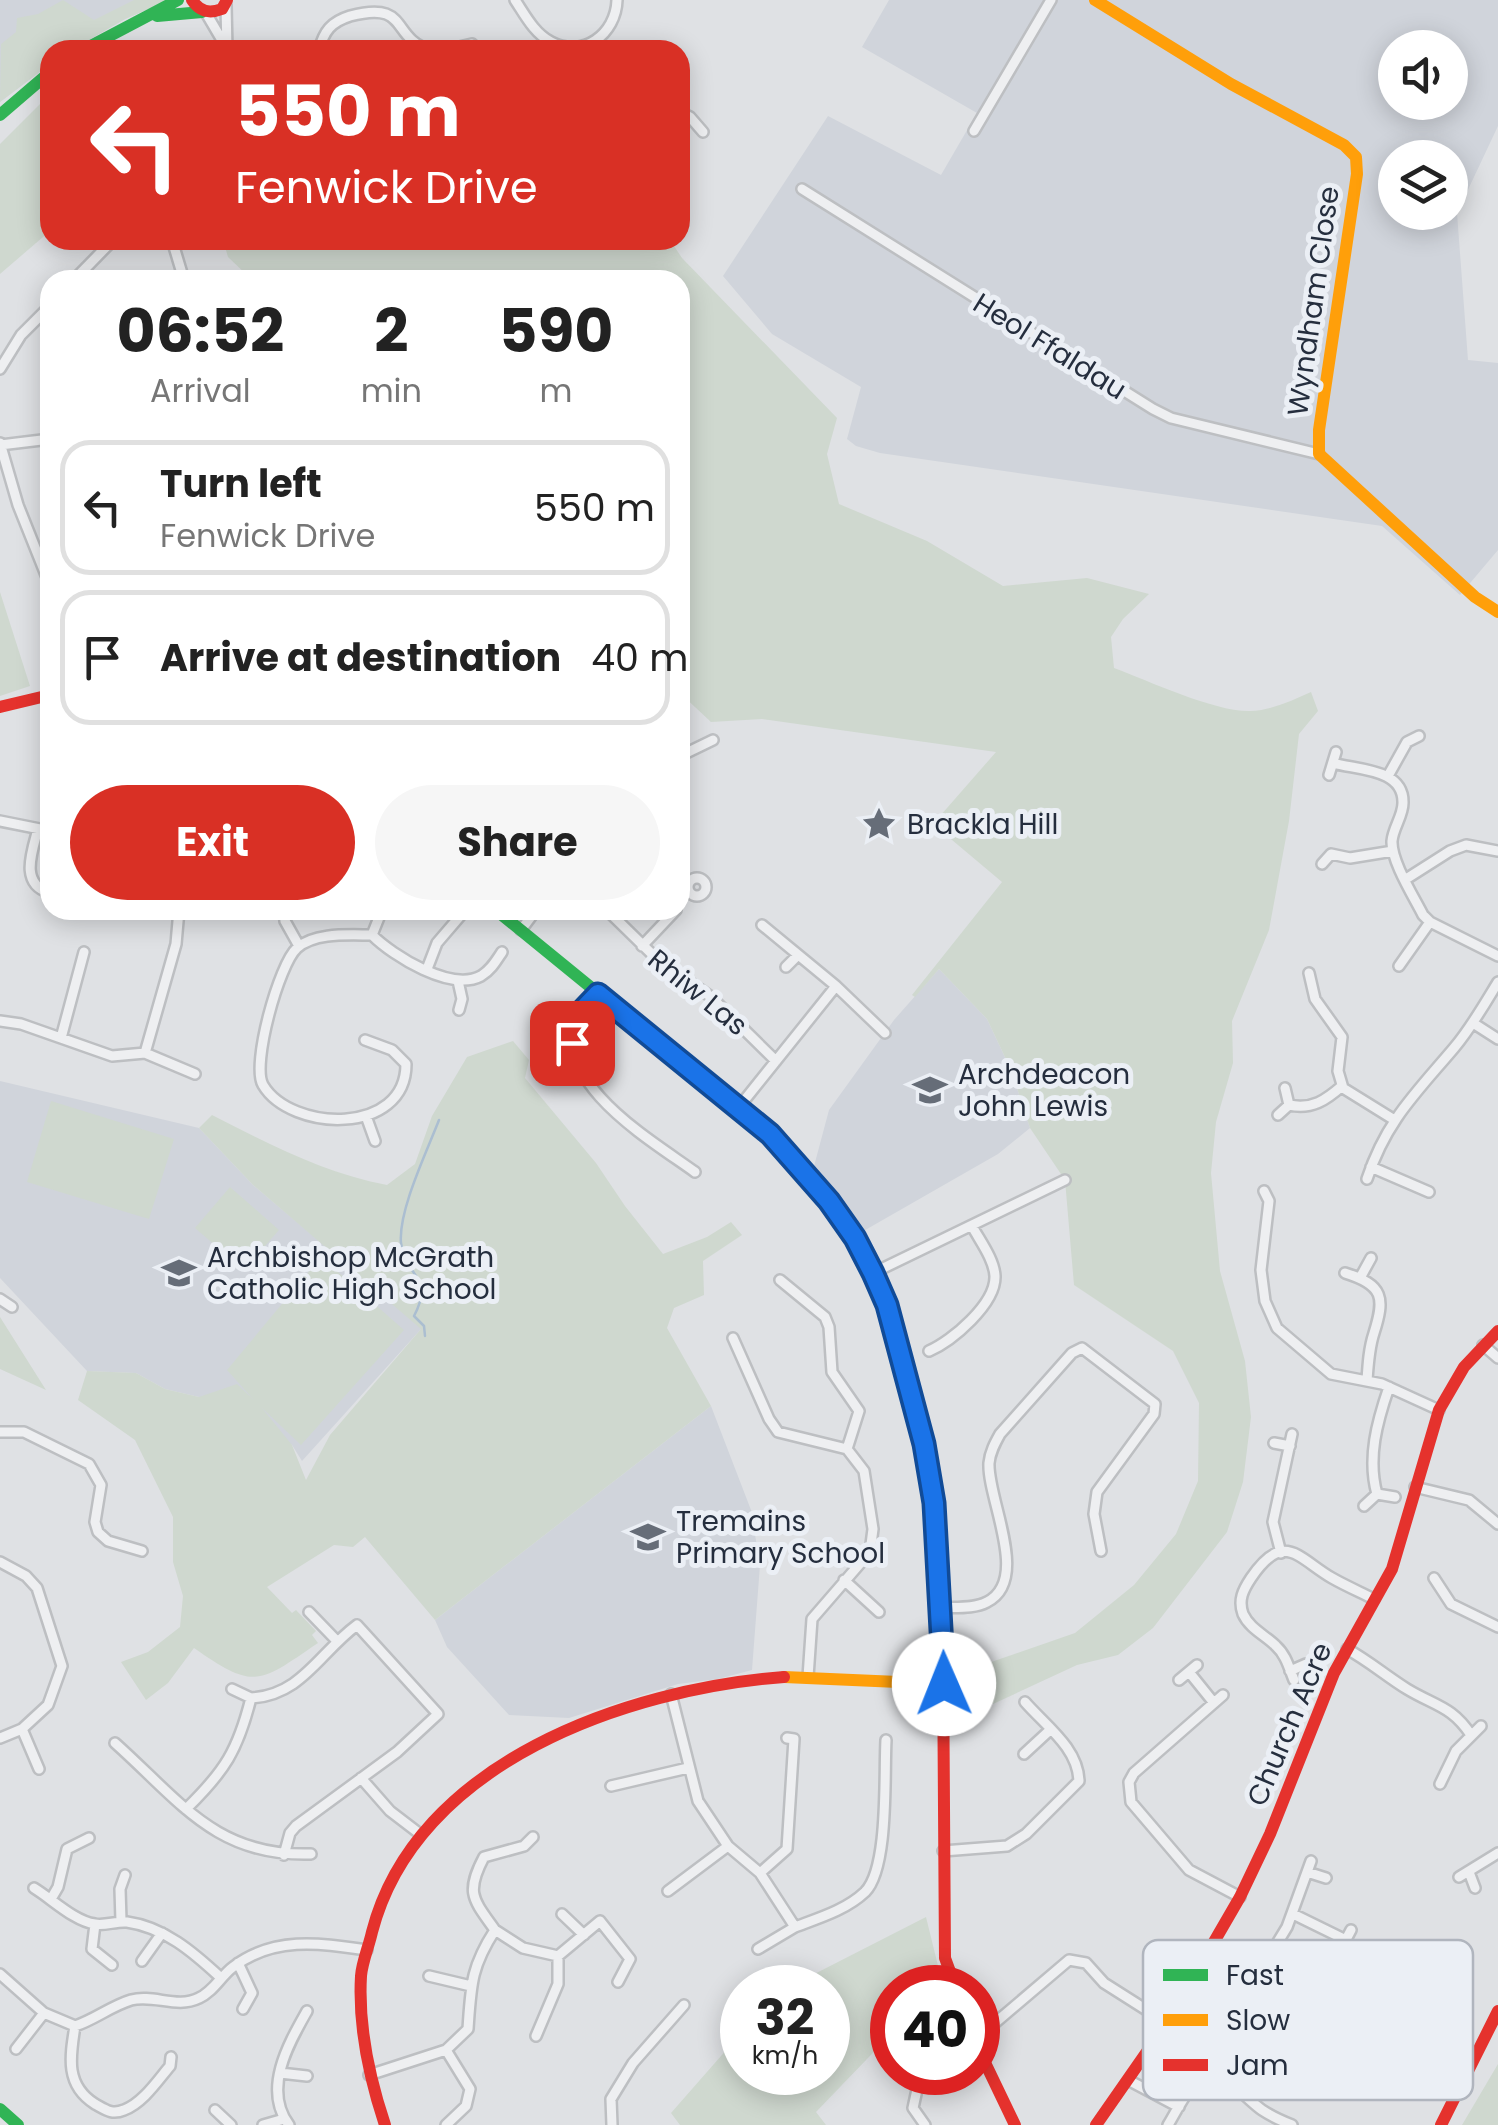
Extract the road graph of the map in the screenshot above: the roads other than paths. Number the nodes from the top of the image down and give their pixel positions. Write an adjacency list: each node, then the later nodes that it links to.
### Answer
1 (178, 0): 8 (street)
2 (515, 0): 16 (street)
3 (616, 0): 17 (street)
4 (1051, 0): 21 (street)
5 (1095, 0): 30 (street, Wyndham Close)
6 (227, 2): 7 (street); 12 (street)
7 (200, 8): 8 (street); 11 (street)
8 (150, 16): 10 (street)
9 (460, 34): 15 (street)
10 (103, 40)
11 (221, 40)
12 (227, 40)
13 (323, 40): 14 (street)
14 (412, 40)
15 (464, 40)
16 (548, 40)
17 (596, 40)
18 (40, 81): 19 (street)
19 (0, 115)
20 (690, 116): 22 (street)
21 (974, 130)
22 (703, 132)
23 (802, 188): 30 (street, Heol Ffaldau)
24 (103, 250): 25 (street)
25 (84, 270)
26 (40, 316): 27 (street)
27 (0, 369)
28 (40, 440): 29 (street)
29 (0, 444): 31 (street)
30 (1319, 454): 32 (street, Wyndham Close)
31 (39, 558)
32 (1498, 612)
33 (40, 697): 34 (street)
34 (0, 707)
35 (1420, 736): 43 (street)
36 (713, 740): 37 (street)
37 (690, 751)
38 (1336, 752): 40 (street)
39 (690, 760): 41 (street)
40 (1333, 763): 42 (street); 43 (street)
41 (694, 764)
42 (1329, 775)
43 (1388, 776): 47 (street)
44 (0, 821): 45 (street)
45 (38, 829): 53 (street)
46 (1325, 840): 49 (street)
47 (1393, 850): 49 (street); 51 (street)
48 (1498, 851): 51 (street)
49 (1330, 854): 50 (street)
50 (1322, 864)
51 (1406, 879): 63 (street)
52 (690, 881): 54 (street)
53 (40, 889)
54 (690, 894)
55 (179, 920): 88 (street)
56 (285, 920): 67 (street)
57 (378, 920): 66 (street)
58 (456, 920): 75 (street)
59 (508, 920): 65 (street)
60 (528, 920): 65 (street)
61 (624, 920): 68 (street, Rhiw Las)
62 (667, 920): 68 (street)
63 (1430, 922): 69 (street); 73 (street)
64 (762, 926): 72 (street)
65 (521, 930): 80 (street)
66 (372, 935): 67 (street); 75 (street)
67 (298, 946): 96 (street)
68 (642, 946): 89 (street, Rhiw Las)
69 (1396, 950)
70 (84, 952): 85 (street)
71 (502, 952): 76 (street)
72 (798, 954): 74 (street); 78 (street)
73 (1498, 956)
74 (786, 967)
75 (427, 970): 76 (street)
76 (458, 981): 81 (street)
77 (1498, 982): 83 (street)
78 (836, 986): 84 (street); 89 (street)
79 (1295, 988): 91 (street)
80 (598, 994): 94 (street); 100 (street)
81 (459, 1010)
82 (0, 1020): 85 (street)
83 (1473, 1022): 86 (street); 97 (street)
84 (885, 1034)
85 (60, 1038): 88 (street)
86 (1498, 1039)
87 (365, 1040): 96 (street)
88 (145, 1054): 90 (street)
89 (776, 1060): 94 (street)
90 (194, 1074)
91 (1342, 1086): 93 (street); 97 (street)
92 (1285, 1088): 93 (street)
93 (1290, 1105): 95 (street)
94 (739, 1108): 109 (street)
95 (1278, 1115)
96 (366, 1116): 98 (street)
97 (1393, 1119): 99 (street)
98 (375, 1141)
99 (1371, 1166): 101 (street); 103 (street)
100 (695, 1172)
101 (1367, 1179)
102 (1065, 1180): 107 (street)
103 (1417, 1187): 105 (street); 106 (street)
104 (1264, 1192): 120 (street)
105 (1429, 1192)
106 (1411, 1201)
107 (972, 1226): 109 (street); 118 (street)
108 (1371, 1258): 111 (street)
109 (873, 1273): 141 (street)
110 (1345, 1273): 111 (street)
111 (1360, 1278): 120 (street)
112 (780, 1280): 127 (street)
113 (0, 1299): 114 (street)
114 (12, 1307)
115 (1498, 1331): 117 (street, Church Acre)
116 (733, 1338): 127 (street)
117 (1483, 1344): 119 (street); 122 (street, Church Acre)
118 (929, 1351)
119 (1498, 1358)
120 (1367, 1380): 121 (street)
121 (1389, 1387): 122 (street); 129 (street)
122 (1439, 1410): 128 (street, Church Acre)
123 (0, 1432): 133 (street)
124 (1292, 1434): 126 (street)
125 (1274, 1443): 126 (street)
126 (1290, 1446): 135 (street)
127 (847, 1449): 138 (street)
128 (1415, 1487): 132 (street); 139 (street, Church Acre)
129 (1377, 1494): 130 (street); 131 (street)
130 (1395, 1497)
131 (1364, 1506)
132 (1498, 1524)
133 (142, 1551)
134 (1101, 1551): 141 (street)
135 (1281, 1553): 139 (street); 148 (street)
136 (0, 1562): 159 (street)
137 (1434, 1578): 140 (street)
138 (844, 1580): 143 (street); 149 (street)
139 (1374, 1598): 147 (street, Church Acre)
140 (1451, 1604): 144 (street); 145 (street)
141 (941, 1608): 151 (street)
142 (310, 1612): 146 (street)
143 (879, 1612)
144 (1440, 1614)
145 (1498, 1627)
146 (336, 1640): 155 (street); 169 (street)
147 (1347, 1649): 161 (street); 187 (street, Church Acre)
148 (1306, 1664)
149 (808, 1677): 151 (street); 153 (street)
150 (1179, 1680): 157 (street)
151 (944, 1684): 177 (street)
152 (232, 1689): 155 (street)
153 (671, 1694): 167 (street); 173 (street)
154 (1224, 1695): 157 (street)
155 (251, 1698): 172 (street)
156 (1025, 1702): 160 (street)
157 (1214, 1702): 187 (street)
158 (1481, 1726): 161 (street)
159 (22, 1729): 162 (street); 168 (street)
160 (1050, 1730): 166 (street); 177 (street)
161 (1472, 1735): 170 (street)
162 (0, 1738)
163 (788, 1738): 181 (street)
164 (886, 1740): 193 (street)
165 (116, 1743): 172 (street)
166 (1024, 1754)
167 (688, 1768): 171 (street); 176 (street)
168 (39, 1769)
169 (361, 1778): 173 (street); 179 (street)
170 (1440, 1784)
171 (610, 1786)
172 (186, 1808): 179 (street)
173 (420, 1834): 202 (street)
174 (532, 1837): 194 (street)
175 (89, 1838): 188 (street)
176 (728, 1846): 181 (street); 186 (street)
177 (943, 1851): 207 (street)
178 (1498, 1853): 185 (street)
179 (284, 1854): 180 (street)
180 (311, 1854)
181 (760, 1873): 193 (street)
182 (125, 1874): 191 (street)
183 (1326, 1878): 190 (street)
184 (34, 1888): 188 (street)
185 (1475, 1888)
186 (668, 1891)
187 (1240, 1898): 198 (street, Church Acre)
188 (51, 1899): 192 (street)
189 (562, 1914): 197 (street)
190 (1292, 1914): 199 (street); 200 (street)
191 (120, 1921): 192 (street); 196 (street)
192 (95, 1924): 206 (street)
193 (795, 1927): 201 (street)
194 (495, 1930): 203 (street); 212 (street)
195 (1351, 1930): 200 (street)
196 (162, 1933): 204 (street); 210 (street)
197 (584, 1935): 203 (street); 211 (street)
198 (1216, 1940)
199 (1277, 1940)
200 (1346, 1940)
201 (758, 1949)
202 (366, 1950): 205 (street); 228 (street)
203 (558, 1956): 221 (street)
204 (142, 1960)
205 (238, 1964): 210 (street); 215 (street)
206 (112, 1965)
207 (948, 1965)
208 (0, 1974): 218 (street)
209 (429, 1976): 212 (street)
210 (220, 1977): 220 (street)
211 (618, 1982)
212 (470, 1986): 223 (street)
213 (684, 2004): 249 (street)
214 (1143, 2008): 219 (street)
215 (243, 2009)
216 (307, 2010): 227 (street)
217 (1498, 2011): 226 (street)
218 (44, 2012): 220 (street); 222 (street)
219 (1000, 2018)
220 (74, 2026): 241 (street)
221 (536, 2036)
222 (16, 2049)
223 (446, 2050): 228 (street); 248 (street)
224 (171, 2057): 241 (street)
225 (1143, 2061): 230 (street, Church Acre)
226 (1473, 2062)
227 (280, 2073): 229 (street); 242 (street)
228 (369, 2075): 247 (street)
229 (307, 2076)
230 (1130, 2081): 231 (street); 252 (street, Church Acre)
231 (1143, 2088)
232 (1000, 2094): 251 (street)
233 (916, 2095): 250 (street)
234 (1167, 2100): 238 (street)
235 (1184, 2100): 238 (street)
236 (1250, 2100): 254 (street)
237 (1454, 2100): 255 (street)
238 (1180, 2107): 253 (street)
239 (0, 2108): 243 (street)
240 (215, 2110): 245 (street)
241 (108, 2112): 244 (street)
242 (286, 2122): 246 (street)
243 (18, 2125)
244 (108, 2125)
245 (231, 2125)
246 (264, 2125)
247 (385, 2125)
248 (446, 2125)
249 (612, 2125)
250 (926, 2125)
251 (1015, 2125)
252 (1096, 2125)
253 (1168, 2125)
254 (1292, 2125)
255 (1442, 2125)

